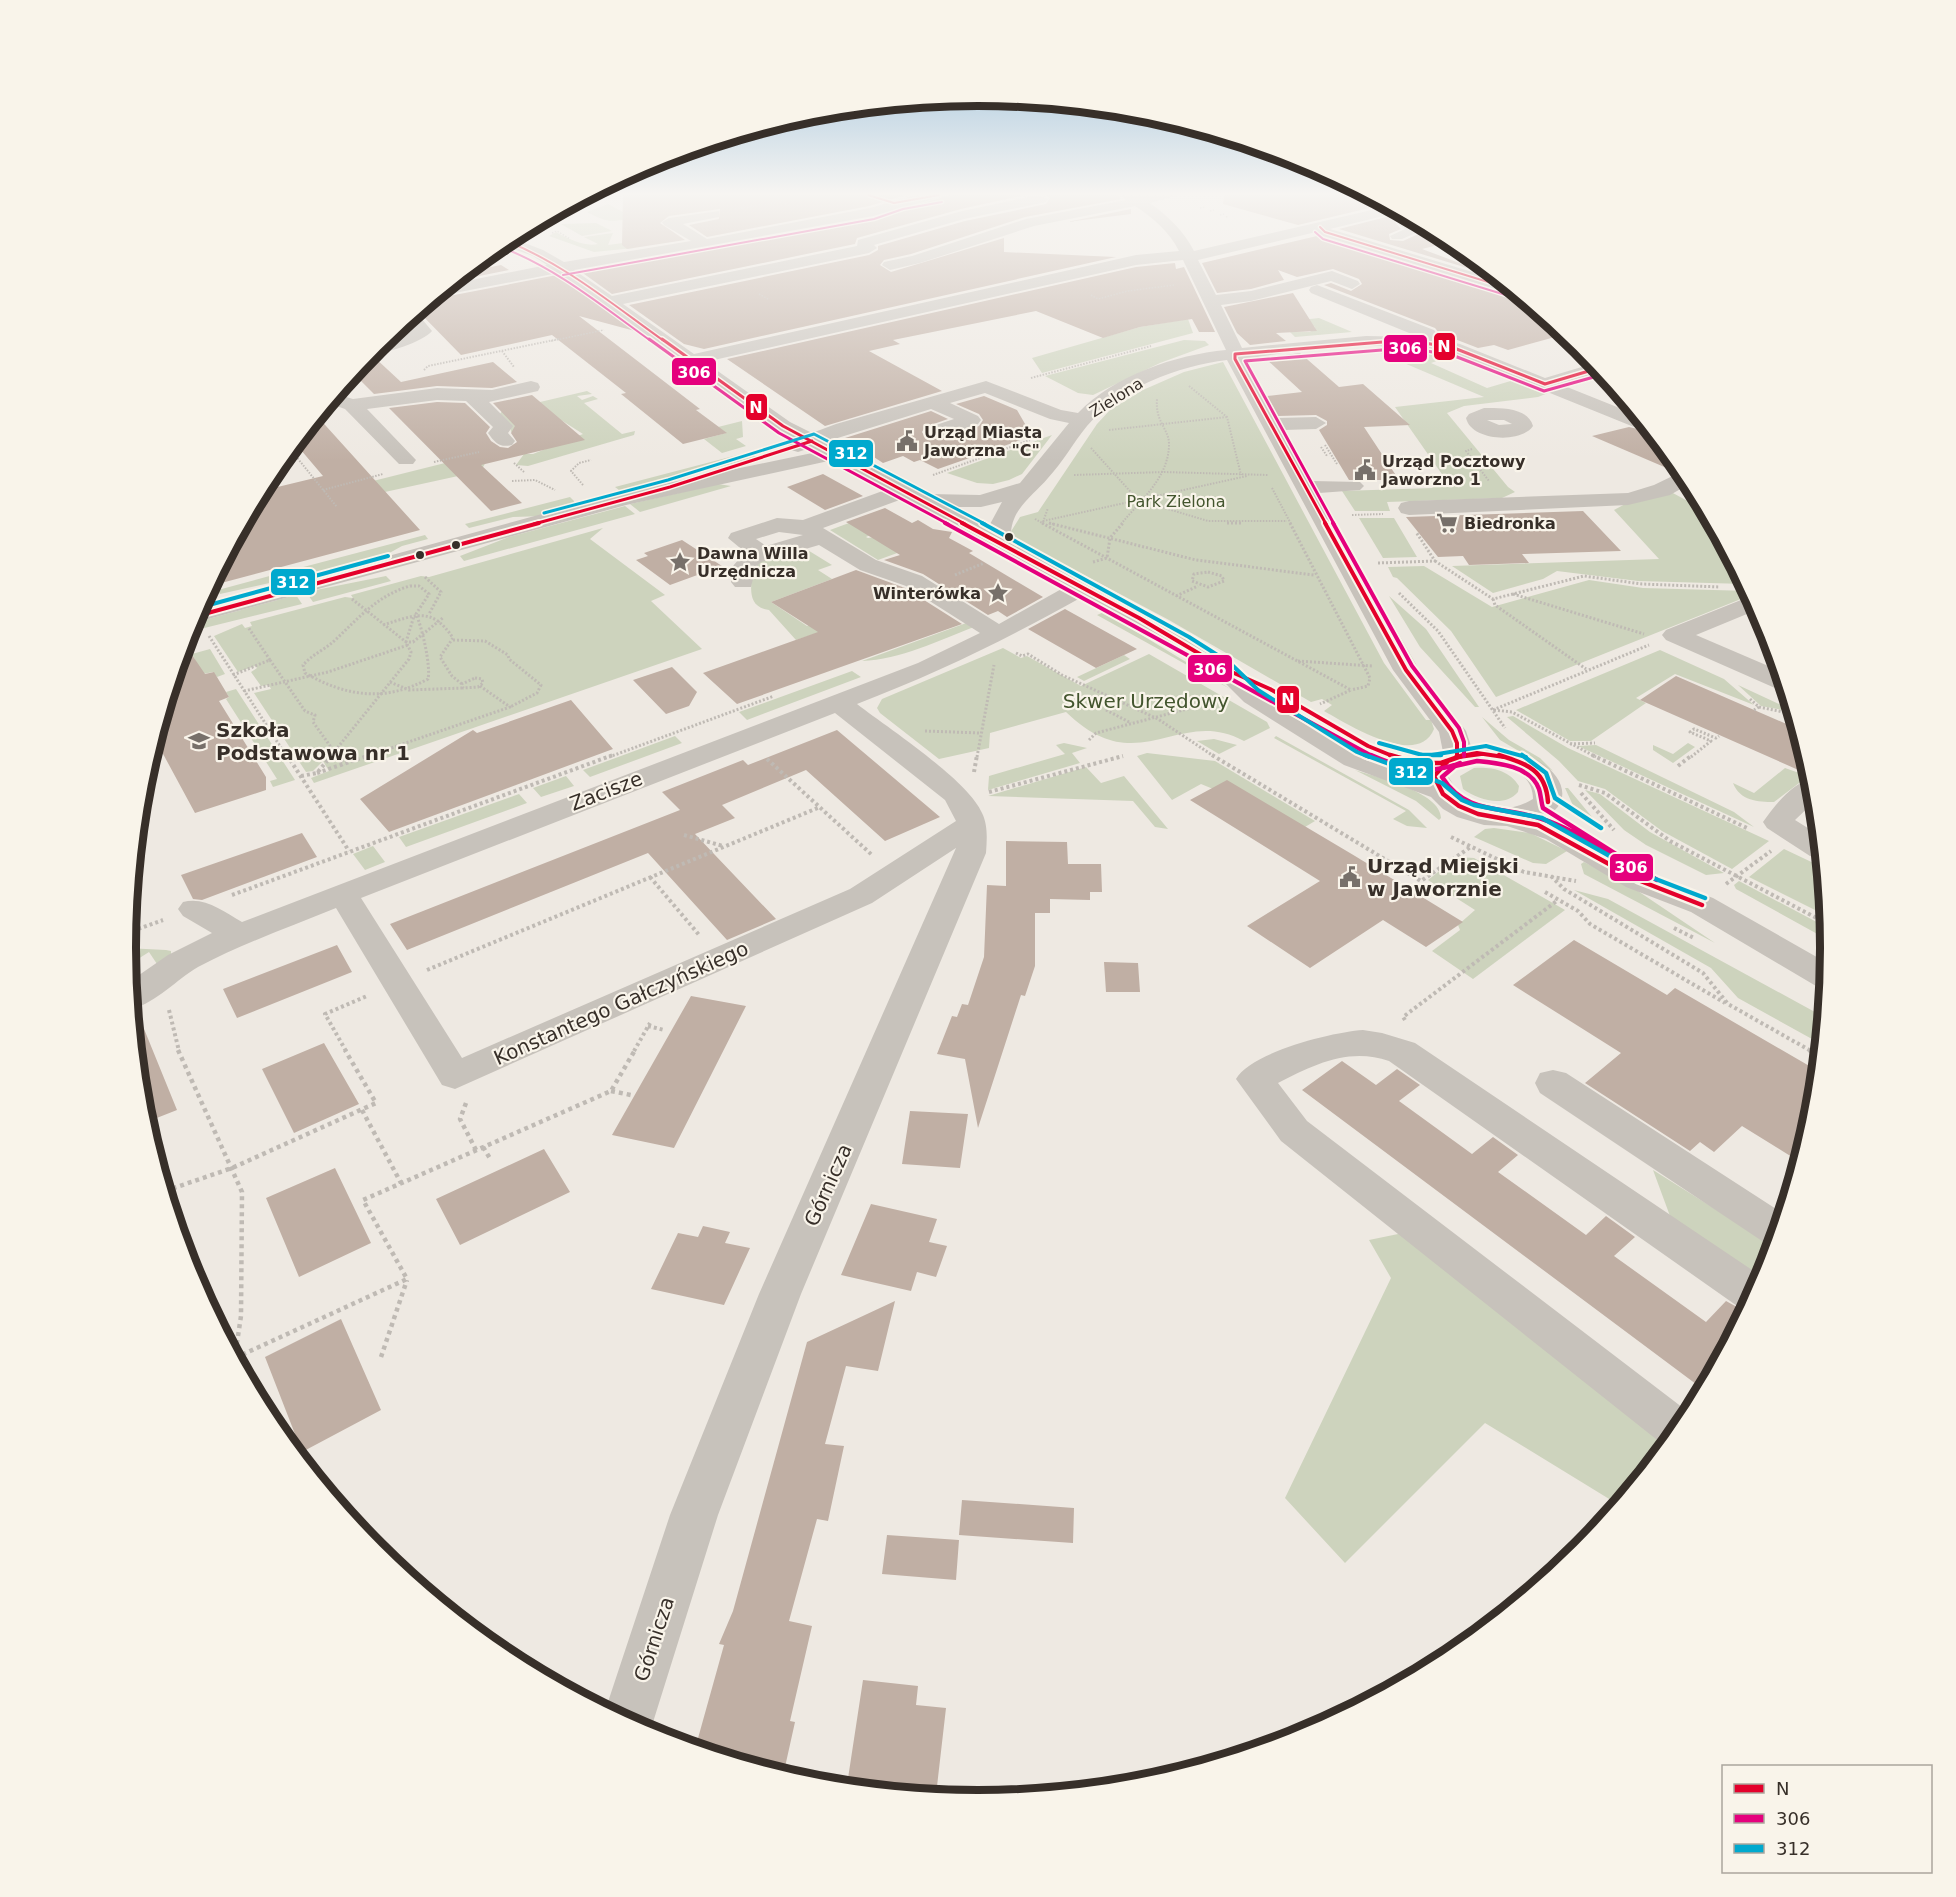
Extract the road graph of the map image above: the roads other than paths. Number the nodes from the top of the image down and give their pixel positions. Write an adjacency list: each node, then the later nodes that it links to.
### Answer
1 (479, 284): 7 (street)
2 (583, 284): 10 (street)
3 (694, 284): 10 (street)
4 (1037, 284): 11 (street)
5 (1203, 284): 9 (street)
6 (1301, 284): 9 (street); 15 (street)
7 (456, 288)
8 (921, 291): 11 (street)
9 (1211, 301): 17 (street)
10 (609, 302): 18 (street)
11 (939, 306): 18 (street)
12 (416, 322): 16 (street)
13 (1369, 328): 15 (street)
14 (1451, 328): 15 (street)
15 (1414, 338): 17 (street, Zielona); 20 (street)
16 (393, 343)
17 (1235, 353): 28 (street, Zielona); 31 (street)
18 (691, 360): 33 (street)
19 (1590, 371): 20 (street)
20 (1545, 384): 23 (street)
21 (531, 387): 22 (street)
22 (471, 395): 26 (street); 34 (street)
23 (1581, 399): 27 (street); 29 (street)
24 (338, 401): 26 (street)
25 (932, 402): 28 (street); 32 (street); 33 (street)
26 (352, 405): 36 (street)
27 (1516, 417)
28 (1082, 419): 41 (street, Zielona)
29 (1633, 420)
30 (1316, 423): 31 (street)
31 (1272, 424): 40 (street)
32 (934, 432)
33 (820, 437): 35 (street); 39 (street)
34 (497, 445)
35 (834, 454): 39 (street); 42 (street)
36 (406, 460)
37 (1342, 480): 40 (street)
38 (1678, 481): 43 (street)
39 (670, 487): 49 (street)
40 (1307, 487): 53 (street)
41 (1026, 488): 42 (street); 45 (street, Zielona)
42 (914, 495): 44 (street); 45 (street)
43 (1404, 515)
44 (813, 532): 46 (street); 50 (street)
45 (1000, 542): 47 (street)
46 (743, 582)
47 (1083, 587): 50 (street, Zacisze); 53 (street)
48 (1747, 605): 51 (street)
49 (201, 623)
50 (1005, 642): 52 (street, Zacisze)
51 (1775, 678)
52 (838, 702): 56 (street); 59 (street, Zacisze)
53 (1445, 770): 54 (street); 57 (street)
54 (1548, 793): 57 (street); 60 (street)
55 (1806, 794): 58 (street)
56 (976, 809): 59 (street, Konstantego Gałczyńskiego); 69 (street, Górnicza)
57 (1512, 818): 60 (street)
58 (1813, 844)
59 (343, 894): 62 (street, Zacisze)
60 (1711, 897): 63 (street)
61 (194, 909): 62 (street)
62 (240, 935): 64 (street, Zacisze)
63 (1819, 972)
64 (138, 993)
65 (1553, 1083): 66 (street)
66 (1772, 1227)
67 (1747, 1290): 68 (street)
68 (1671, 1425)
69 (631, 1715)

